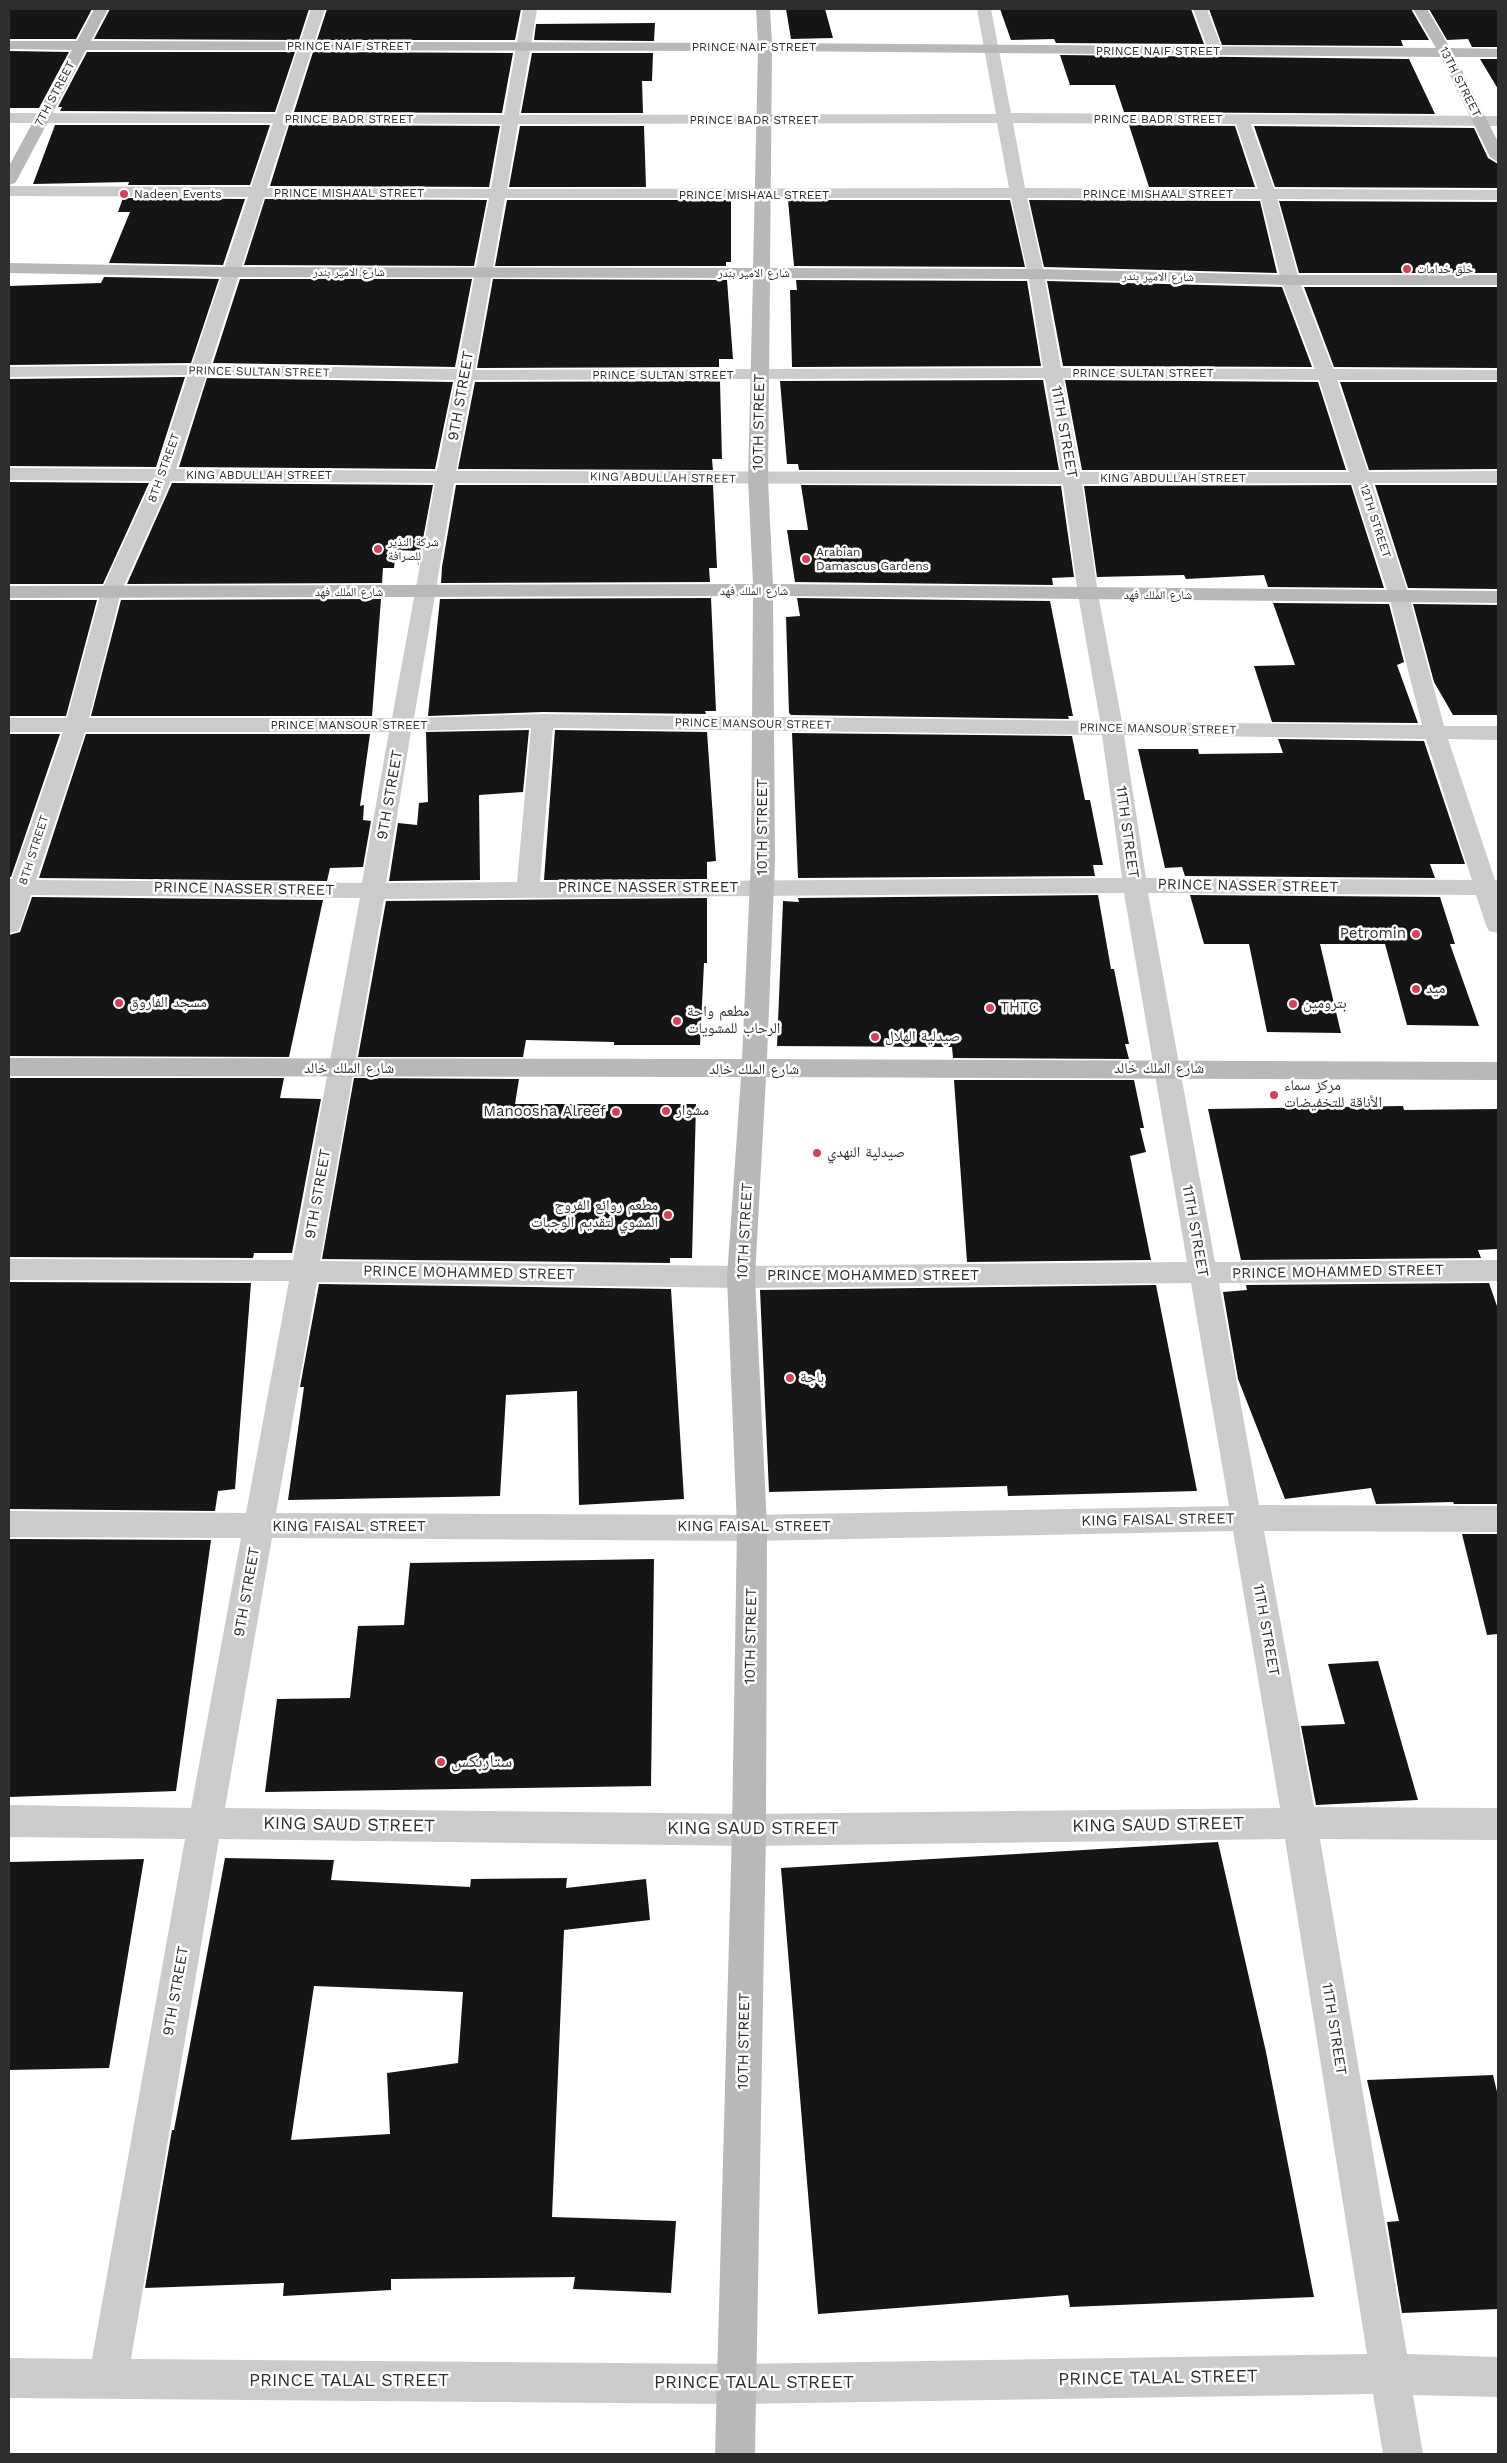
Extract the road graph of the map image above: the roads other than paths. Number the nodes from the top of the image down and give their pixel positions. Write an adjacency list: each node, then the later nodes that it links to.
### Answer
1 (101, 9): 9 (street, 7TH STREET)
2 (318, 9): 10 (street, 8TH STREET)
3 (530, 9): 11 (street, 9TH STREET)
4 (763, 9): 12 (street, 10TH STREET)
5 (984, 9): 13 (street, 11TH STREET)
6 (1200, 9): 14 (street)
7 (1420, 9): 15 (street, 13TH STREET)
8 (9, 45): 9 (street, PRINCE NAIF STREET)
9 (81, 46): 10 (street, PRINCE NAIF STREET); 18 (street, 7TH STREET)
10 (307, 46): 11 (street, PRINCE NAIF STREET); 20 (street, 8TH STREET)
11 (524, 46): 12 (street, PRINCE NAIF STREET); 21 (street, 9TH STREET)
12 (765, 47): 13 (street, PRINCE NAIF STREET); 22 (street, 10TH STREET)
13 (992, 50): 14 (street, PRINCE NAIF STREET); 19 (street, 11TH STREET)
14 (1216, 52): 15 (street, PRINCE NAIF STREET)
15 (1446, 53): 16 (street, PRINCE NAIF STREET); 24 (street, 13TH STREET)
16 (1498, 53)
17 (9, 118): 18 (street, PRINCE BADR STREET)
18 (42, 118): 20 (street, PRINCE BADR STREET); 27 (street, 7TH STREET)
19 (1004, 118): 22 (street, PRINCE BADR STREET); 23 (street, PRINCE BADR STREET); 30 (street, 11TH STREET)
20 (282, 119): 21 (street, PRINCE BADR STREET); 29 (street, 8TH STREET)
21 (510, 119): 22 (street, PRINCE BADR STREET); 31 (street, 9TH STREET)
22 (763, 120): 33 (street, 10TH STREET)
23 (1242, 120): 24 (street, PRINCE BADR STREET); 32 (street, 12TH STREET)
24 (1480, 121): 25 (street, PRINCE BADR STREET); 26 (street, 13TH STREET)
25 (1498, 121)
26 (1498, 157)
27 (9, 180)
28 (9, 191): 29 (street, PRINCE MISHA'AL STREET)
29 (257, 193): 31 (street, PRINCE MISHA'AL STREET); 36 (street, 8TH STREET)
30 (1018, 193): 32 (street, PRINCE MISHA'AL STREET); 33 (street, PRINCE MISHA'AL STREET); 39 (street, 11TH STREET)
31 (497, 194): 33 (street, PRINCE MISHA'AL STREET); 37 (street, 9TH STREET)
32 (1268, 194): 34 (street, PRINCE MISHA'AL STREET); 40 (street, 12TH STREET)
33 (763, 195): 38 (street, 10TH STREET)
34 (1498, 195)
35 (9, 268): 36 (street, شارع الامير بندر)
36 (230, 272): 37 (street, شارع الامير بندر); 42 (street, 8TH STREET)
37 (484, 272): 38 (street, شارع الامير بندر); 46 (street, 9TH STREET)
38 (762, 273): 39 (street, شارع الامير بندر); 47 (street, 10TH STREET)
39 (1036, 274): 40 (street, شارع الامير بندر); 44 (street, 11TH STREET)
40 (1290, 280): 41 (street, شارع الامير بندر); 45 (street, 12TH STREET)
41 (1498, 280)
42 (197, 370): 43 (street, PRINCE SULTAN STREET); 46 (street, PRINCE SULTAN STREET); 50 (street, 8TH STREET)
43 (9, 372)
44 (1054, 373): 45 (street, PRINCE SULTAN STREET); 47 (street, PRINCE SULTAN STREET); 55 (street, 11TH STREET)
45 (1326, 374): 48 (street, PRINCE SULTAN STREET); 53 (street, 12TH STREET)
46 (466, 375): 47 (street, PRINCE SULTAN STREET); 51 (street, 9TH STREET)
47 (760, 375): 54 (street, 10TH STREET)
48 (1498, 375)
49 (9, 474): 50 (street, KING ABDULLAH STREET)
50 (165, 474): 51 (street, KING ABDULLAH STREET); 58 (street, 8TH STREET)
51 (447, 475): 54 (street, KING ABDULLAH STREET); 59 (street, 9TH STREET)
52 (1498, 477): 53 (street, KING ABDULLAH STREET)
53 (1361, 478): 55 (street, KING ABDULLAH STREET); 61 (street, 12TH STREET)
54 (758, 479): 55 (street, KING ABDULLAH STREET); 56 (street, 10TH STREET)
55 (1072, 479): 60 (street, 11TH STREET)
56 (763, 590): 59 (street, شارع الملك فهد); 60 (street, شارع الملك فهد); 67 (street, 10TH STREET)
57 (9, 592): 58 (street, شارع الملك فهد)
58 (111, 592): 59 (street, شارع الملك فهد); 65 (street, 8TH STREET)
59 (424, 592): 66 (street, 9TH STREET)
60 (1088, 594): 61 (street, شارع الملك فهد); 68 (street, 11TH STREET)
61 (1399, 596): 62 (street, شارع الملك فهد); 69 (street, 12TH STREET)
62 (1498, 597)
63 (543, 721): 66 (street, PRINCE MANSOUR STREET); 67 (street, PRINCE MANSOUR STREET); 74 (street)
64 (9, 725): 65 (street, PRINCE MANSOUR STREET)
65 (76, 725): 66 (street, PRINCE MANSOUR STREET); 72 (street, 8TH STREET)
66 (402, 725): 76 (street, 9TH STREET)
67 (763, 725): 68 (street, PRINCE MANSOUR STREET); 73 (street, 10TH STREET)
68 (1112, 728): 69 (street, PRINCE MANSOUR STREET); 71 (street, 11TH STREET)
69 (1435, 732): 70 (street, PRINCE MANSOUR STREET); 75 (street, 12TH STREET)
70 (1498, 733)
71 (1135, 885): 73 (street, PRINCE NASSER STREET); 75 (street, PRINCE NASSER STREET); 81 (street, 11TH STREET)
72 (15, 887): 76 (street, PRINCE NASSER STREET); 77 (street, 8TH STREET)
73 (762, 887): 74 (street, PRINCE NASSER STREET); 82 (street, 10TH STREET)
74 (528, 888): 76 (street, PRINCE NASSER STREET)
75 (1493, 888): 78 (street, 12TH STREET)
76 (373, 891): 80 (street, 9TH STREET)
77 (9, 925)
78 (1498, 925)
79 (9, 1067): 80 (street, شارع الملك خالد)
80 (340, 1069): 82 (street, شارع الملك خالد); 85 (street, 9TH STREET)
81 (1165, 1069): 82 (street, شارع الملك خالد); 83 (street, شارع الملك خالد); 87 (street, 11TH STREET)
82 (754, 1070): 88 (street, 10TH STREET)
83 (1498, 1071)
84 (9, 1269): 85 (street, PRINCE MOHAMMED STREET)
85 (304, 1270): 88 (street, PRINCE MOHAMMED STREET); 92 (street, 9TH STREET)
86 (1498, 1270): 87 (street, PRINCE MOHAMMED STREET)
87 (1203, 1274): 88 (street, PRINCE MOHAMMED STREET); 89 (street, 11TH STREET)
88 (741, 1277): 93 (street, 10TH STREET)
89 (1246, 1518): 90 (street, KING FAISAL STREET); 93 (street, KING FAISAL STREET); 96 (street, 11TH STREET)
90 (1498, 1520)
91 (9, 1524): 92 (street, KING FAISAL STREET)
92 (259, 1527): 93 (street, KING FAISAL STREET); 95 (street, 9TH STREET)
93 (752, 1528): 98 (street, 10TH STREET)
94 (9, 1821): 95 (street, KING SAUD STREET)
95 (205, 1823): 98 (street, KING SAUD STREET); 102 (street, 9TH STREET)
96 (1300, 1823): 97 (street, KING SAUD STREET); 98 (street, KING SAUD STREET); 99 (street, 11TH STREET)
97 (1498, 1824)
98 (749, 1830): 103 (street, 10TH STREET)
99 (1390, 2374): 100 (street, PRINCE TALAL STREET); 103 (street, PRINCE TALAL STREET); 105 (street, 11TH STREET)
100 (1498, 2376)
101 (9, 2378): 102 (street, PRINCE TALAL STREET)
102 (108, 2379): 103 (street, PRINCE TALAL STREET)
103 (737, 2384): 104 (street, 10TH STREET)
104 (735, 2454)
105 (1402, 2454)

